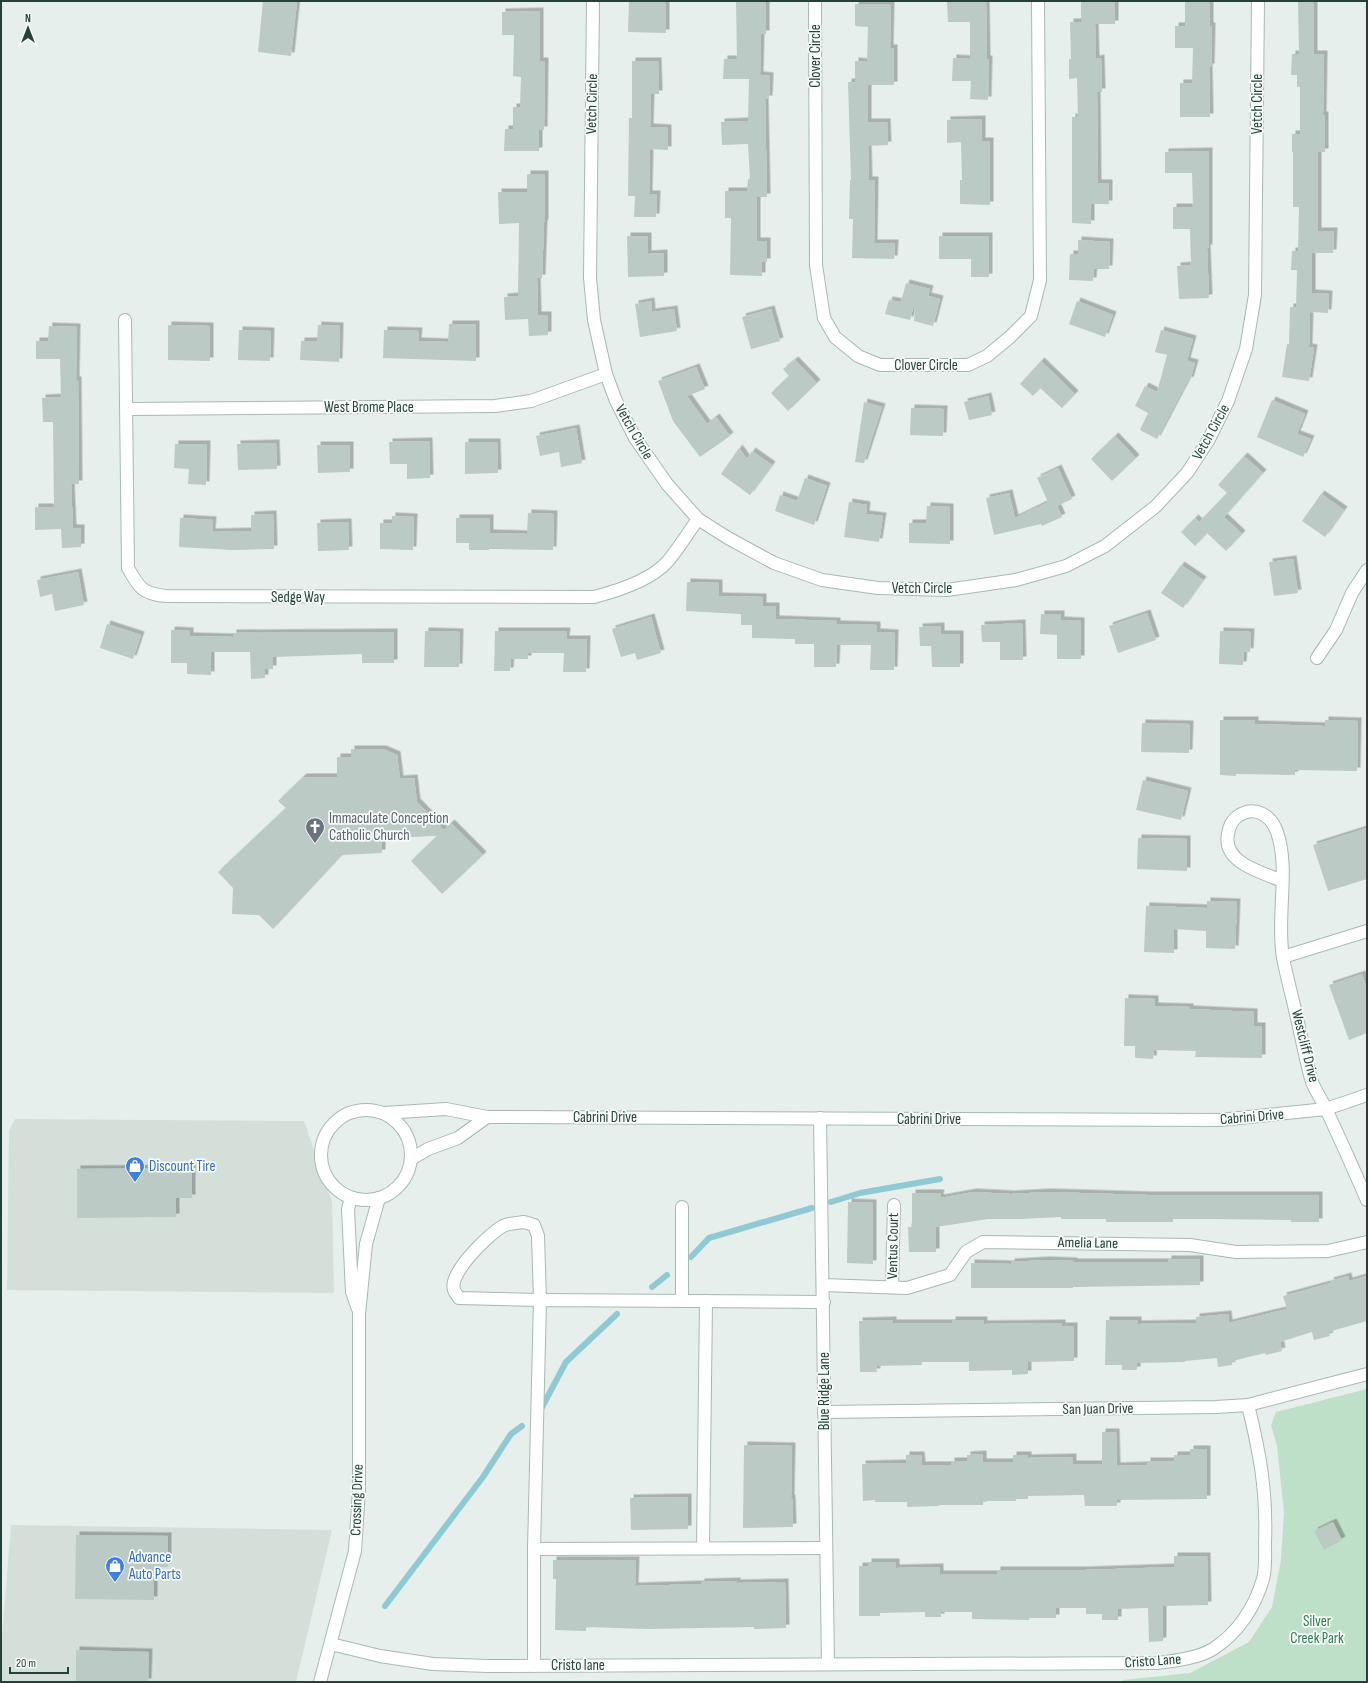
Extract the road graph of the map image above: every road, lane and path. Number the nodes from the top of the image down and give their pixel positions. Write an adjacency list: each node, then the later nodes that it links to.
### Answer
1 (593, 1): 6 (street, Vetch Circle)
2 (815, 1): 3 (street, Clover Circle)
3 (1038, 1)
4 (1258, 1): 8 (street, Vetch Circle)
5 (125, 320): 7 (street, Sedge Way)
6 (606, 374): 7 (street, West Brome Place); 8 (street, Vetch Circle)
7 (127, 409): 8 (street, Sedge Way)
8 (698, 518)
9 (1367, 570): 10 (street)
10 (1317, 658)
11 (1282, 881): 11 (street, Westcliff Drive); 13 (street, Westcliff Drive)
12 (1367, 930): 13 (street)
13 (1283, 957): 15 (street, Westcliff Drive)
14 (1367, 1095): 15 (street, Cabrini Drive)
15 (1326, 1110): 18 (street, Cabrini Drive); 22 (street, Westcliff Drive)
16 (384, 1113): 17 (street, Cabrini Drive); 19 (street); 20 (street)
17 (487, 1117): 18 (street, Cabrini Drive); 19 (street)
18 (820, 1118): 26 (street, Blue Ridge Lane)
19 (411, 1159): 21 (street)
20 (351, 1198): 21 (street); 32 (street, Crossing Drive)
21 (379, 1198): 32 (street, Crossing Drive)
22 (1367, 1200)
23 (894, 1205): 27 (street, Ventus Court)
24 (682, 1207): 29 (street)
25 (1367, 1242): 27 (street, Amelia Lane)
26 (824, 1285): 27 (street, Amelia Lane); 31 (street, Blue Ridge Lane)
27 (892, 1287)
28 (540, 1300): 28 (street); 29 (street); 36 (street)
29 (682, 1301): 30 (street)
30 (706, 1301): 31 (street); 37 (street)
31 (824, 1302): 35 (street, Blue Ridge Lane)
32 (359, 1314): 39 (street, Crossing Drive)
33 (1367, 1374): 34 (street, San Juan Drive)
34 (1248, 1405): 35 (street, San Juan Drive); 40 (street, Cristo Lane)
35 (824, 1412): 38 (street, Blue Ridge Lane)
36 (534, 1548): 37 (street); 41 (street)
37 (703, 1548): 38 (street)
38 (826, 1548): 40 (street, Blue Ridge Lane)
39 (331, 1644): 41 (street, Cristo lane); 42 (street, Crossing Drive)
40 (828, 1664): 41 (street, Cristo lane)
41 (534, 1666)
42 (320, 1682)

